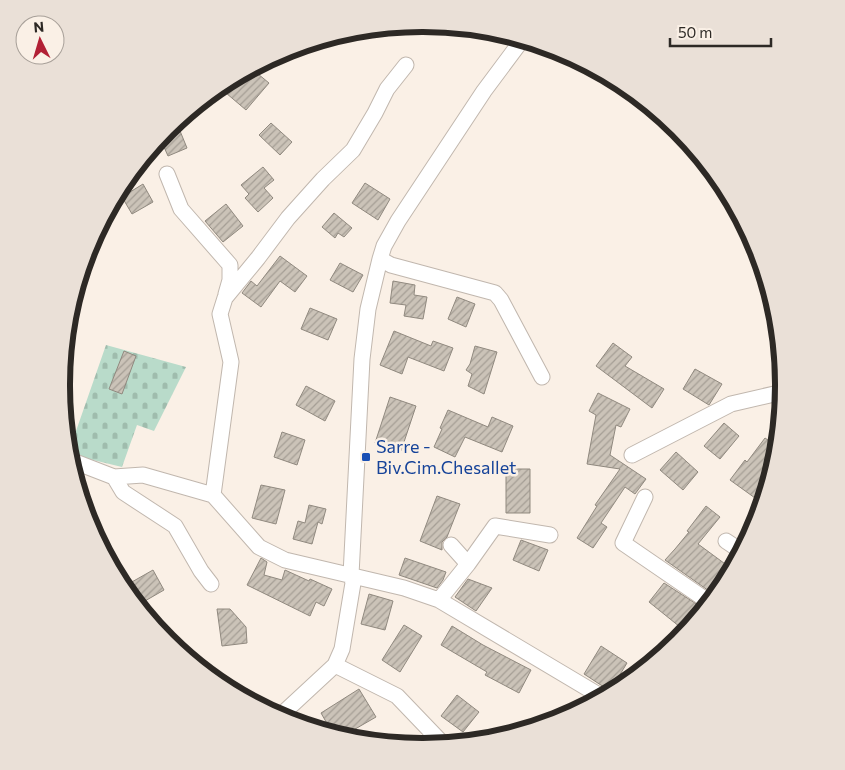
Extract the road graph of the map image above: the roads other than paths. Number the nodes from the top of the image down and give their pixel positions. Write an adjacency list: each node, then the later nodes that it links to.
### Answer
1 (518, 46): 4 (street)
2 (406, 65): 5 (street)
3 (167, 174): 5 (street)
4 (380, 259): 6 (street); 18 (street)
5 (225, 298): 11 (street)
6 (542, 377)
7 (775, 394): 8 (street)
8 (632, 455)
9 (79, 464): 10 (street)
10 (114, 477): 11 (street); 19 (street)
11 (213, 495): 18 (street)
12 (646, 497): 20 (street)
13 (550, 535): 17 (street)
14 (726, 541): 16 (street)
15 (451, 545): 17 (street)
16 (736, 547)
17 (468, 564): 21 (street)
18 (351, 575): 21 (street); 22 (street)
19 (211, 584)
20 (703, 598)
21 (440, 600): 23 (street)
22 (335, 665): 24 (street); 25 (street)
23 (594, 692)
24 (286, 710)
25 (437, 737)

